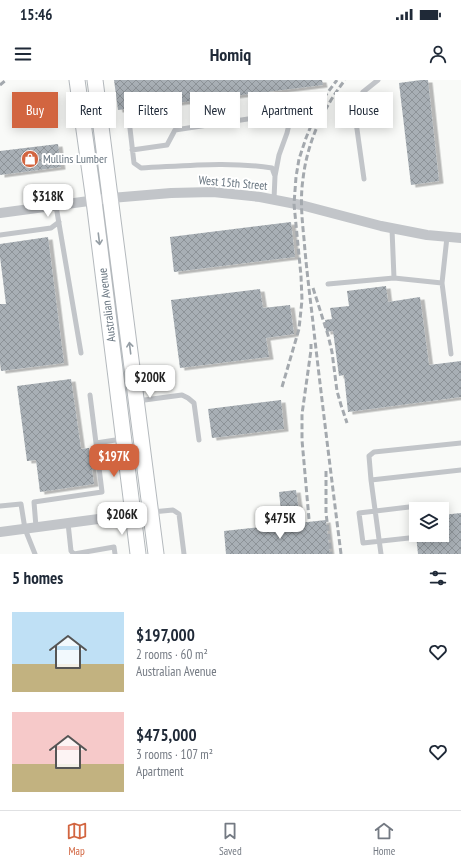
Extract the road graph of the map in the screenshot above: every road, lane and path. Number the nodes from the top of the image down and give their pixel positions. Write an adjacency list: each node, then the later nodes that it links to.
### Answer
1 (77, 80): 10 (main road, Australian Avenue)
2 (95, 80): 8 (main road, Australian Avenue)
3 (378, 80): 7 (lane)
4 (130, 128): 5 (lane)
5 (132, 150): 6 (lane); 6 (lane)
6 (275, 176): 9 (lane)
7 (364, 179)
8 (111, 198): 9 (street, West 15th Street); 10 (street, West 15th Street); 24 (main road, Australian Avenue, one-way to 8)
9 (274, 200): 14 (street, West 15th Street)
10 (94, 201): 11 (street, West 15th Street); 25 (main road, Australian Avenue, one-way to 25)
11 (56, 206): 12 (street, West 15th Street); 13 (lane)
12 (0, 213)
13 (59, 222): 15 (lane); 21 (lane)
14 (392, 229): 16 (street, West 15th Street); 18 (lane)
15 (0, 235)
16 (446, 237): 17 (street, West 15th Street); 19 (lane)
17 (461, 238)
18 (394, 278): 19 (lane); 20 (lane)
19 (442, 283): 22 (lane)
20 (328, 284)
21 (81, 353)
22 (452, 354)
23 (90, 395): 27 (lane)
24 (136, 401): 26 (lane); 34 (main road, Australian Avenue)
25 (123, 439): 27 (lane); 35 (main road, Australian Avenue)
26 (199, 440)
27 (96, 443): 37 (lane)
28 (461, 443): 30 (lane)
29 (461, 470): 30 (lane)
30 (371, 480): 33 (lane)
31 (0, 506): 38 (lane)
32 (409, 507): 33 (lane)
33 (375, 511): 41 (lane); 41 (lane)
34 (150, 512): 35 (street); 45 (main road, Australian Avenue); 46 (lane)
35 (132, 514): 36 (street); 44 (main road, Australian Avenue)
36 (68, 523): 37 (street); 43 (lane)
37 (36, 528): 38 (street)
38 (25, 529): 39 (street); 42 (lane)
39 (0, 532)
40 (409, 538): 41 (lane)
41 (380, 541): 47 (lane)
42 (35, 554)
43 (115, 554)
44 (138, 554)
45 (156, 554)
46 (184, 554)
47 (381, 554)

